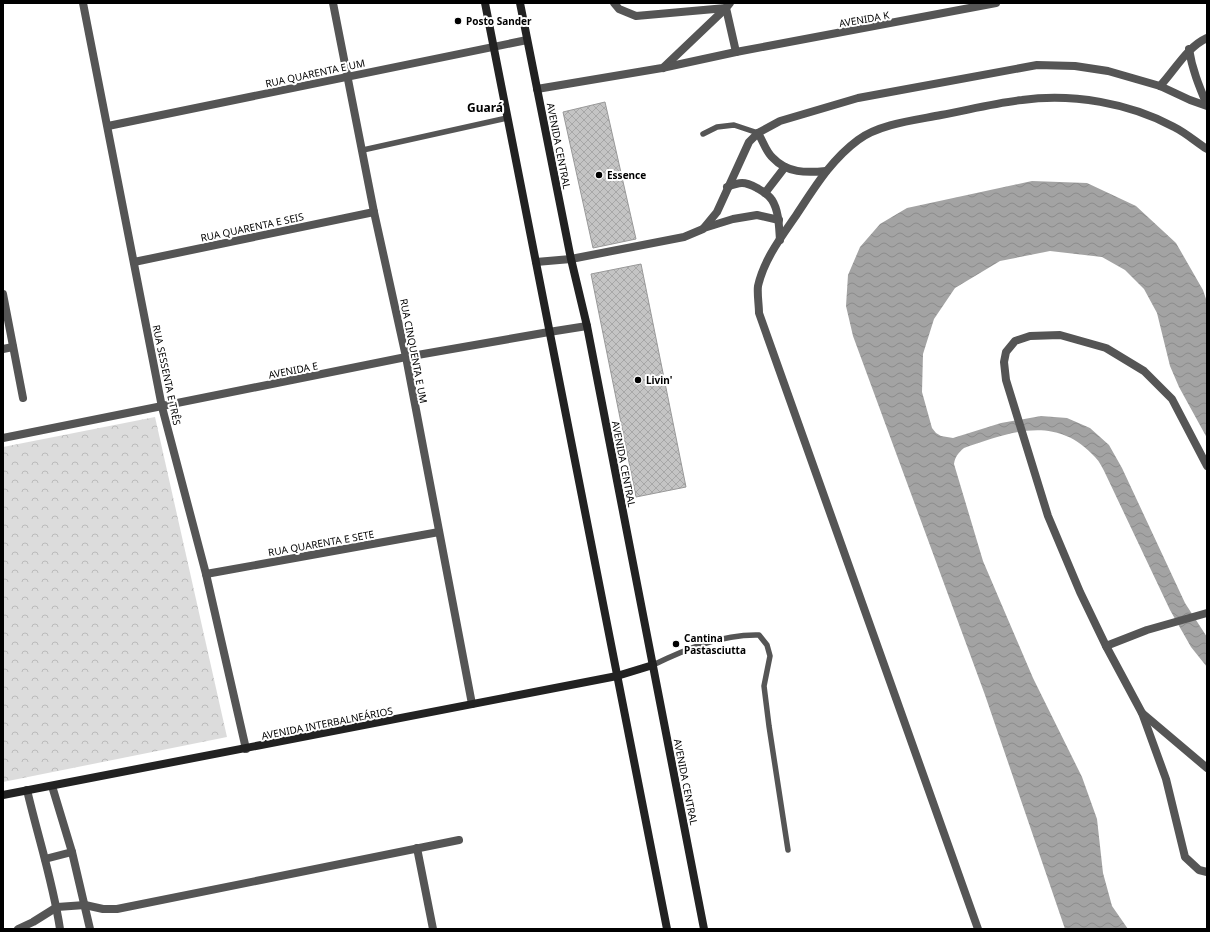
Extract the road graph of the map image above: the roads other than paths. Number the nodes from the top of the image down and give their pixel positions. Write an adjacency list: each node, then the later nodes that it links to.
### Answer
1 (83, 3): 19 (street, RUA SESSENTA E TRÊS)
2 (333, 3): 14 (street, RUA CINQUENTA E UM)
3 (485, 3): 10 (main road)
4 (520, 3): 9 (main road, AVENIDA CENTRAL)
5 (614, 3): 7 (street)
6 (996, 3): 12 (street, AVENIDA K)
7 (728, 6): 12 (street); 13 (street)
8 (1207, 38): 11 (street)
9 (527, 40): 10 (street, RUA QUARENTA E UM); 16 (main road, AVENIDA CENTRAL)
10 (493, 46): 14 (street, RUA QUARENTA E UM); 18 (main road)
11 (1189, 49): 15 (street); 17 (street)
12 (736, 52): 13 (street, AVENIDA K)
13 (662, 68): 16 (street, AVENIDA K)
14 (347, 77): 19 (street, RUA QUARENTA E UM); 23 (street, RUA CINQUENTA E UM)
15 (1160, 86): 17 (street); 20 (street)
16 (537, 89): 32 (main road, AVENIDA CENTRAL)
17 (1207, 106)
18 (507, 118): 23 (lane); 34 (main road)
19 (108, 126): 33 (street, RUA SESSENTA E TRÊS)
20 (758, 133): 21 (lane); 24 (street); 26 (street)
21 (703, 134)
22 (1207, 149): 25 (street)
23 (363, 150): 28 (street, RUA CINQUENTA E UM)
24 (785, 167): 25 (street); 27 (street)
25 (826, 171): 31 (street)
26 (727, 188): 27 (street); 30 (street)
27 (765, 193): 29 (street)
28 (374, 212): 33 (street, RUA QUARENTA E SEIS); 40 (street, RUA CINQUENTA E UM)
29 (779, 220): 30 (street); 31 (street)
30 (704, 229): 32 (street)
31 (780, 240): 72 (street)
32 (570, 259): 34 (street); 36 (main road, AVENIDA CENTRAL)
33 (134, 262): 42 (street, RUA SESSENTA E TRÊS)
34 (536, 262): 37 (main road)
35 (3, 294): 38 (street)
36 (587, 326): 37 (street, AVENIDA E); 49 (main road, AVENIDA CENTRAL)
37 (550, 332): 40 (street, AVENIDA E); 50 (main road)
38 (13, 347): 39 (street); 41 (street)
39 (3, 349)
40 (406, 357): 42 (street, AVENIDA E); 45 (street, RUA CINQUENTA E UM)
41 (23, 398)
42 (162, 407): 43 (street, AVENIDA E); 46 (street, RUA SESSENTA E TRÊS)
43 (3, 438)
44 (1207, 466): 48 (street)
45 (439, 532): 46 (street, RUA QUARENTA E SETE); 51 (street, RUA CINQUENTA E UM)
46 (206, 574): 53 (street, RUA SESSENTA E TRÊS)
47 (1204, 613): 48 (street)
48 (1106, 646): 52 (street)
49 (653, 665): 50 (main road, AVENIDA INTERBALNEÁRIOS); 60 (lane); 71 (main road, AVENIDA CENTRAL)
50 (617, 676): 51 (main road, AVENIDA INTERBALNEÁRIOS); 70 (main road)
51 (472, 704): 53 (main road, AVENIDA INTERBALNEÁRIOS)
52 (1142, 713): 54 (street); 63 (street)
53 (246, 749): 55 (main road, AVENIDA INTERBALNEÁRIOS)
54 (1207, 768)
55 (52, 786): 56 (main road, AVENIDA INTERBALNEÁRIOS); 61 (street)
56 (26, 790): 57 (main road, AVENIDA INTERBALNEÁRIOS); 62 (street)
57 (3, 795)
58 (459, 840): 59 (street)
59 (416, 848): 64 (street); 69 (street)
60 (788, 850)
61 (72, 852): 62 (street); 64 (street)
62 (45, 859): 65 (street)
63 (1207, 872)
64 (85, 904): 65 (street); 68 (street)
65 (57, 907): 66 (street); 67 (street)
66 (18, 929)
67 (60, 929)
68 (90, 929)
69 (433, 929)
70 (667, 929)
71 (704, 929)
72 (978, 929)

